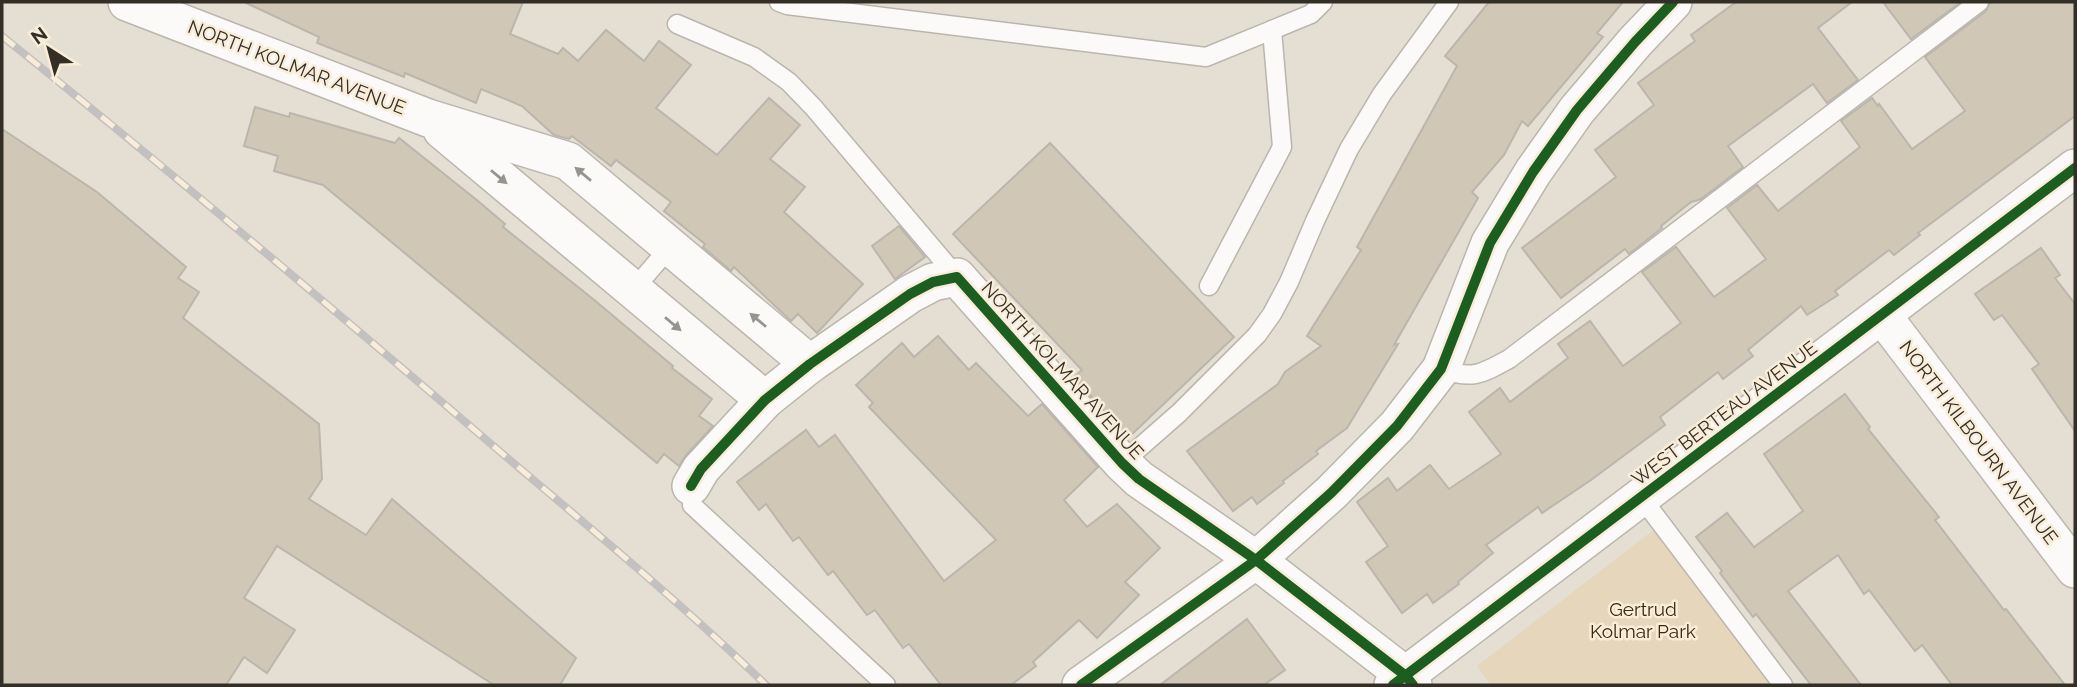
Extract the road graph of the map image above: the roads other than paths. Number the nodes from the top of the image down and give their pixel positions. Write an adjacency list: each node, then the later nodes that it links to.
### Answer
1 (127, 2): 9 (street, NORTH KOLMAR AVENUE)
2 (779, 2): 8 (lane)
3 (1323, 2): 8 (lane)
4 (1449, 2): 19 (lane)
5 (1673, 2): 17 (street)
6 (1979, 2): 17 (lane)
7 (677, 23): 12 (lane)
8 (1272, 30): 13 (lane)
9 (428, 118): 11 (street, NORTH KOLMAR AVENUE, one-way to 9); 14 (street, NORTH KOLMAR AVENUE, one-way to 14)
10 (2075, 169): 15 (street, WEST BERTEAU AVENUE)
11 (670, 247): 14 (lane); 16 (street, NORTH KOLMAR AVENUE, one-way to 11)
12 (957, 277): 16 (street); 19 (street, NORTH KOLMAR AVENUE)
13 (1209, 286)
14 (633, 290): 18 (street, NORTH KOLMAR AVENUE, one-way to 18)
15 (1882, 315): 21 (street, WEST BERTEAU AVENUE); 23 (street, NORTH KILBOURN AVENUE)
16 (810, 364): 18 (street)
17 (1441, 369): 22 (street)
18 (765, 400): 20 (street)
19 (1122, 463): 22 (street, NORTH KOLMAR AVENUE)
20 (691, 486): 25 (lane)
21 (1641, 497): 24 (street, WEST BERTEAU AVENUE); 27 (lane)
22 (1256, 560): 24 (street, NORTH KOLMAR AVENUE); 26 (street)
23 (2075, 569)
24 (1404, 682)
25 (886, 685)
26 (1081, 685)
27 (1783, 685)

